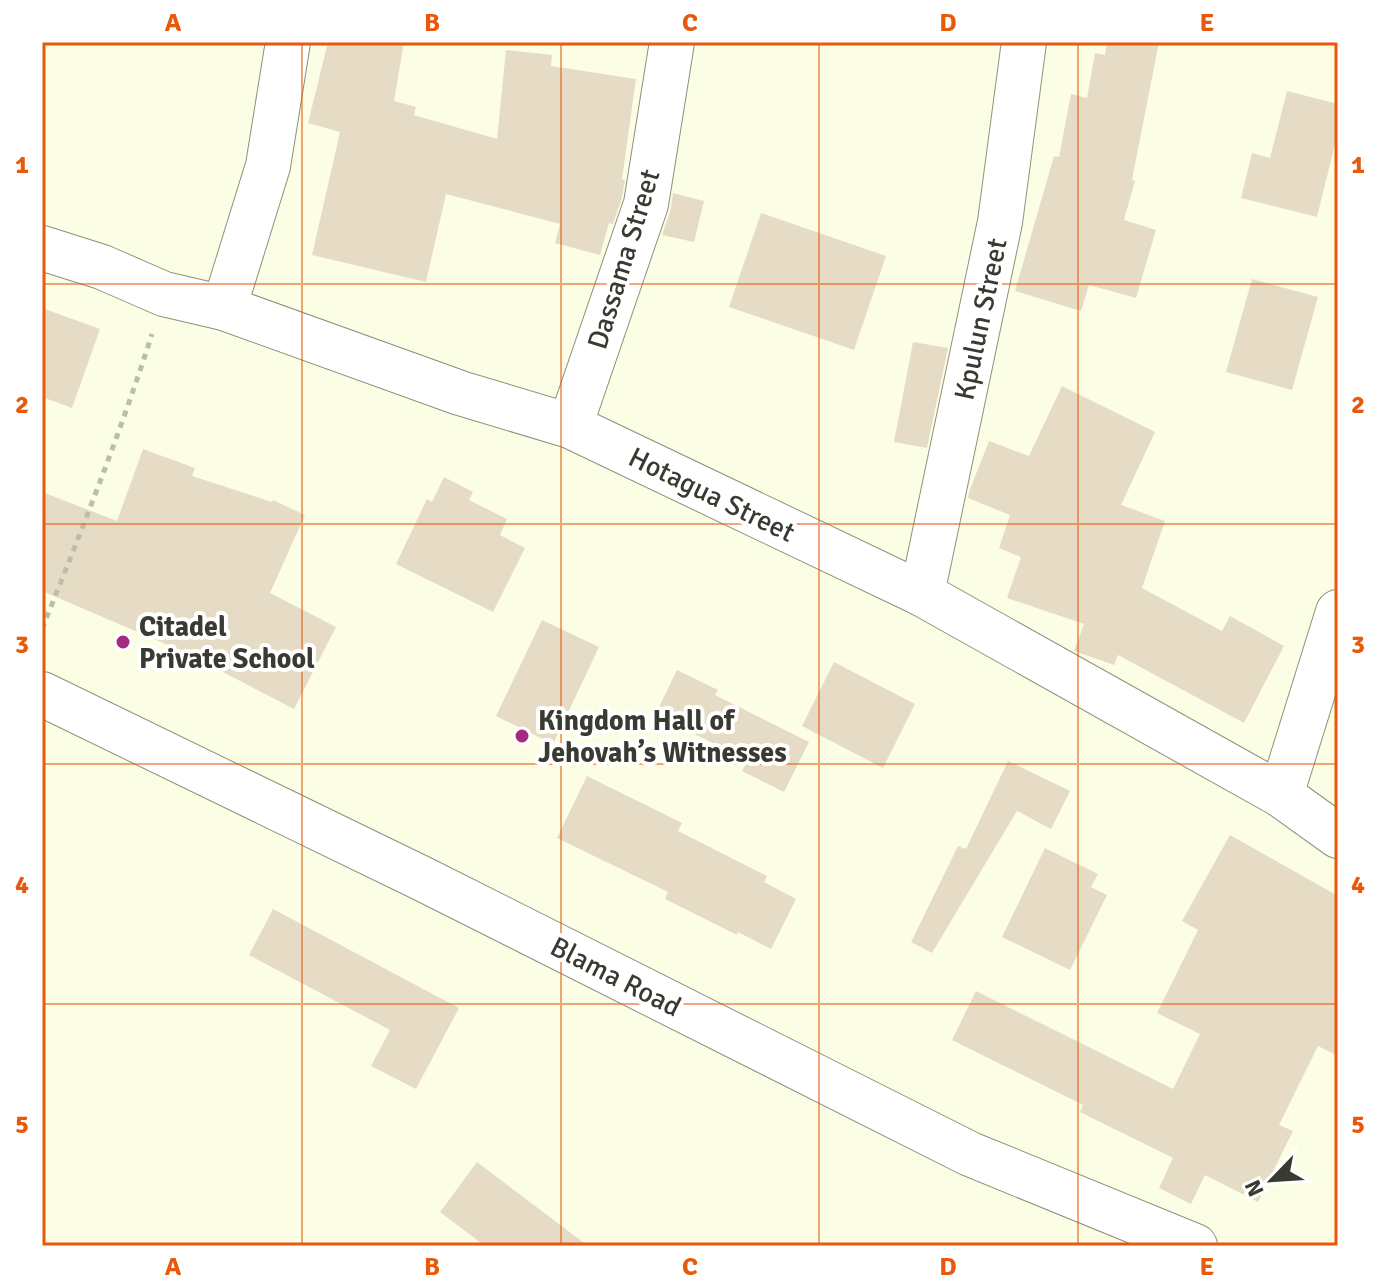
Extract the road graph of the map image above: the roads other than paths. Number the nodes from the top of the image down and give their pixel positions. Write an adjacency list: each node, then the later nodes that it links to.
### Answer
1 (288, 42): 5 (street)
2 (672, 42): 6 (street, Dassama Street)
3 (1024, 42): 7 (street, Kpulun Street)
4 (42, 248): 5 (street, Hotagua Street)
5 (224, 308): 6 (street, Hotagua Street)
6 (570, 426): 7 (street, Hotagua Street)
7 (922, 594): 10 (street, Hotagua Street)
8 (1338, 612): 10 (street)
9 (42, 694): 12 (street, Blama Road)
10 (1281, 795): 11 (street, Hotagua Street)
11 (1338, 836)
12 (1195, 1246)

